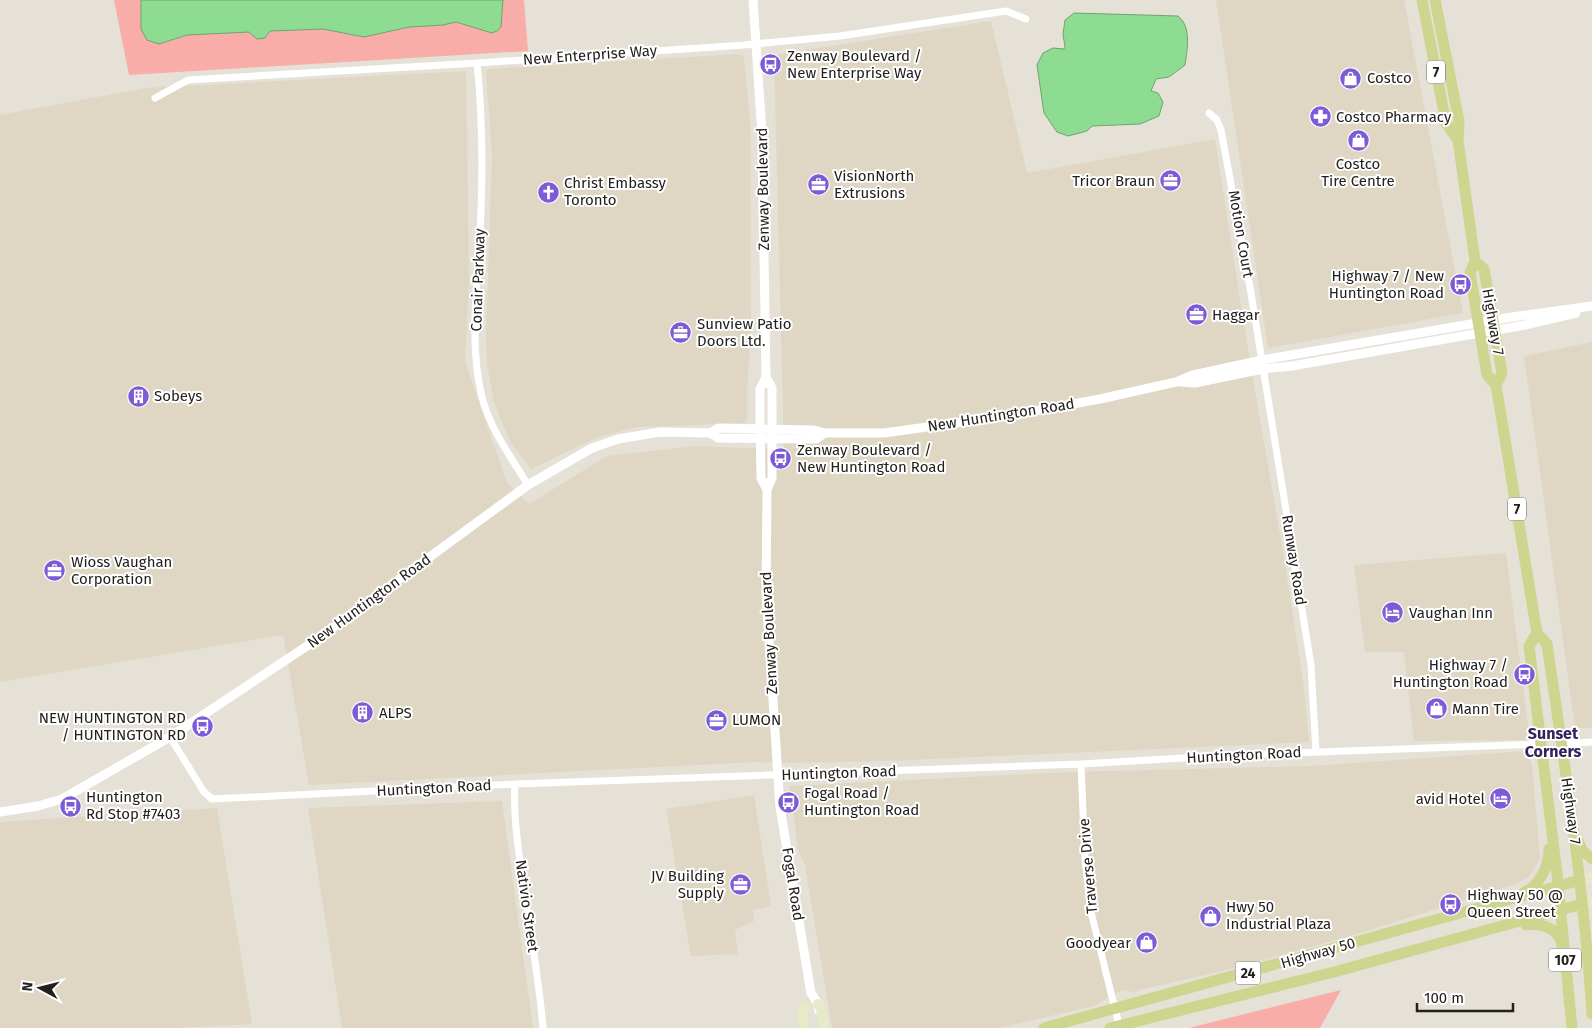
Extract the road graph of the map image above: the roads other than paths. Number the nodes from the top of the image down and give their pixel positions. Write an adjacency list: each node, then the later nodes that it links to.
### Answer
1 (753, 0): 5 (street, Zenway Boulevard)
2 (1422, 0): 9 (main road, Highway 7 / 7)
3 (1436, 0): 9 (main road, Highway 7 / 7)
4 (1026, 19): 5 (street, New Enterprise Way)
5 (756, 43): 6 (street, New Enterprise Way); 15 (street, Zenway Boulevard)
6 (477, 63): 7 (street, New Enterprise Way); 19 (street, Conair Parkway)
7 (155, 98)
8 (1209, 112): 14 (street, Motion Court)
9 (1458, 140): 10 (main road, Highway 7 / 7)
10 (1475, 261): 12 (main road, Highway 7 / 7); 13 (main road, Highway 7 / 7)
11 (1592, 307): 12 (street, New Huntington Road)
12 (1494, 325): 13 (street, New Huntington Road); 16 (main road, Highway 7 / 7)
13 (1479, 328): 14 (street, New Huntington Road); 16 (main road, Highway 7 / 7)
14 (1263, 365): 18 (street, New Huntington Road); 26 (street, Runway Road)
15 (766, 377): 17 (street, Zenway Boulevard); 18 (street, Zenway Boulevard)
16 (1496, 385): 21 (main road, Highway 7 / 7)
17 (761, 433): 18 (street, New Huntington Road); 19 (street, New Huntington Road); 20 (street, Zenway Boulevard)
18 (772, 433): 20 (street, Zenway Boulevard)
19 (528, 485): 22 (street, New Huntington Road)
20 (767, 490): 28 (street, Zenway Boulevard)
21 (1536, 633): 24 (main road, Highway 7 / 7); 25 (main road, Highway 7 / 7)
22 (170, 737): 29 (street, Huntington Road); 32 (street, New Huntington Road)
23 (1592, 742): 25 (street)
24 (1542, 744): 26 (street, Huntington Road); 30 (main road, Highway 7 / 7)
25 (1561, 744): 31 (main road, Highway 7 / 7)
26 (1316, 752): 27 (street, Huntington Road)
27 (1081, 764): 28 (street, Huntington Road); 47 (street, Traverse Drive)
28 (778, 775): 29 (street, Huntington Road); 43 (street, Fogal Road)
29 (515, 784): 51 (street, Nativio Street)
30 (1547, 794): 36 (main road, Highway 7 / 7); 38 (main road)
31 (1571, 804): 33 (main road); 35 (main road, Highway 7 / 7)
32 (0, 812)
33 (1592, 859)
34 (1592, 876): 35 (main road, Highway 50 / 24)
35 (1580, 880): 36 (main road, Highway 50 / 24); 37 (main road, Highway 7 / 107)
36 (1558, 886): 38 (main road, Highway 50 / 24); 39 (main road, 107)
37 (1587, 902): 39 (main road, Highway 50 / 24); 46 (main road, 107)
38 (1477, 908): 47 (main road, Highway 50 / 24)
39 (1560, 910): 41 (main road, Highway 50 / 24); 48 (main road, 107)
40 (1592, 930): 42 (main road)
41 (1476, 933): 48 (main road); 50 (main road, Highway 50 / 24)
42 (1592, 949)
43 (812, 993): 44 (street, Fogal Road); 45 (street)
44 (818, 1004): 54 (main road)
45 (805, 1006): 52 (main road); 53 (street)
46 (1592, 1006): 49 (main road, 107)
47 (1116, 1009): 50 (street, Traverse Drive); 55 (main road, Highway 50 / 24)
48 (1570, 1011): 56 (main road, 107)
49 (1592, 1014)
50 (1115, 1027)
51 (543, 1028)
52 (804, 1028)
53 (809, 1028)
54 (823, 1028)
55 (1044, 1028)
56 (1572, 1028)

